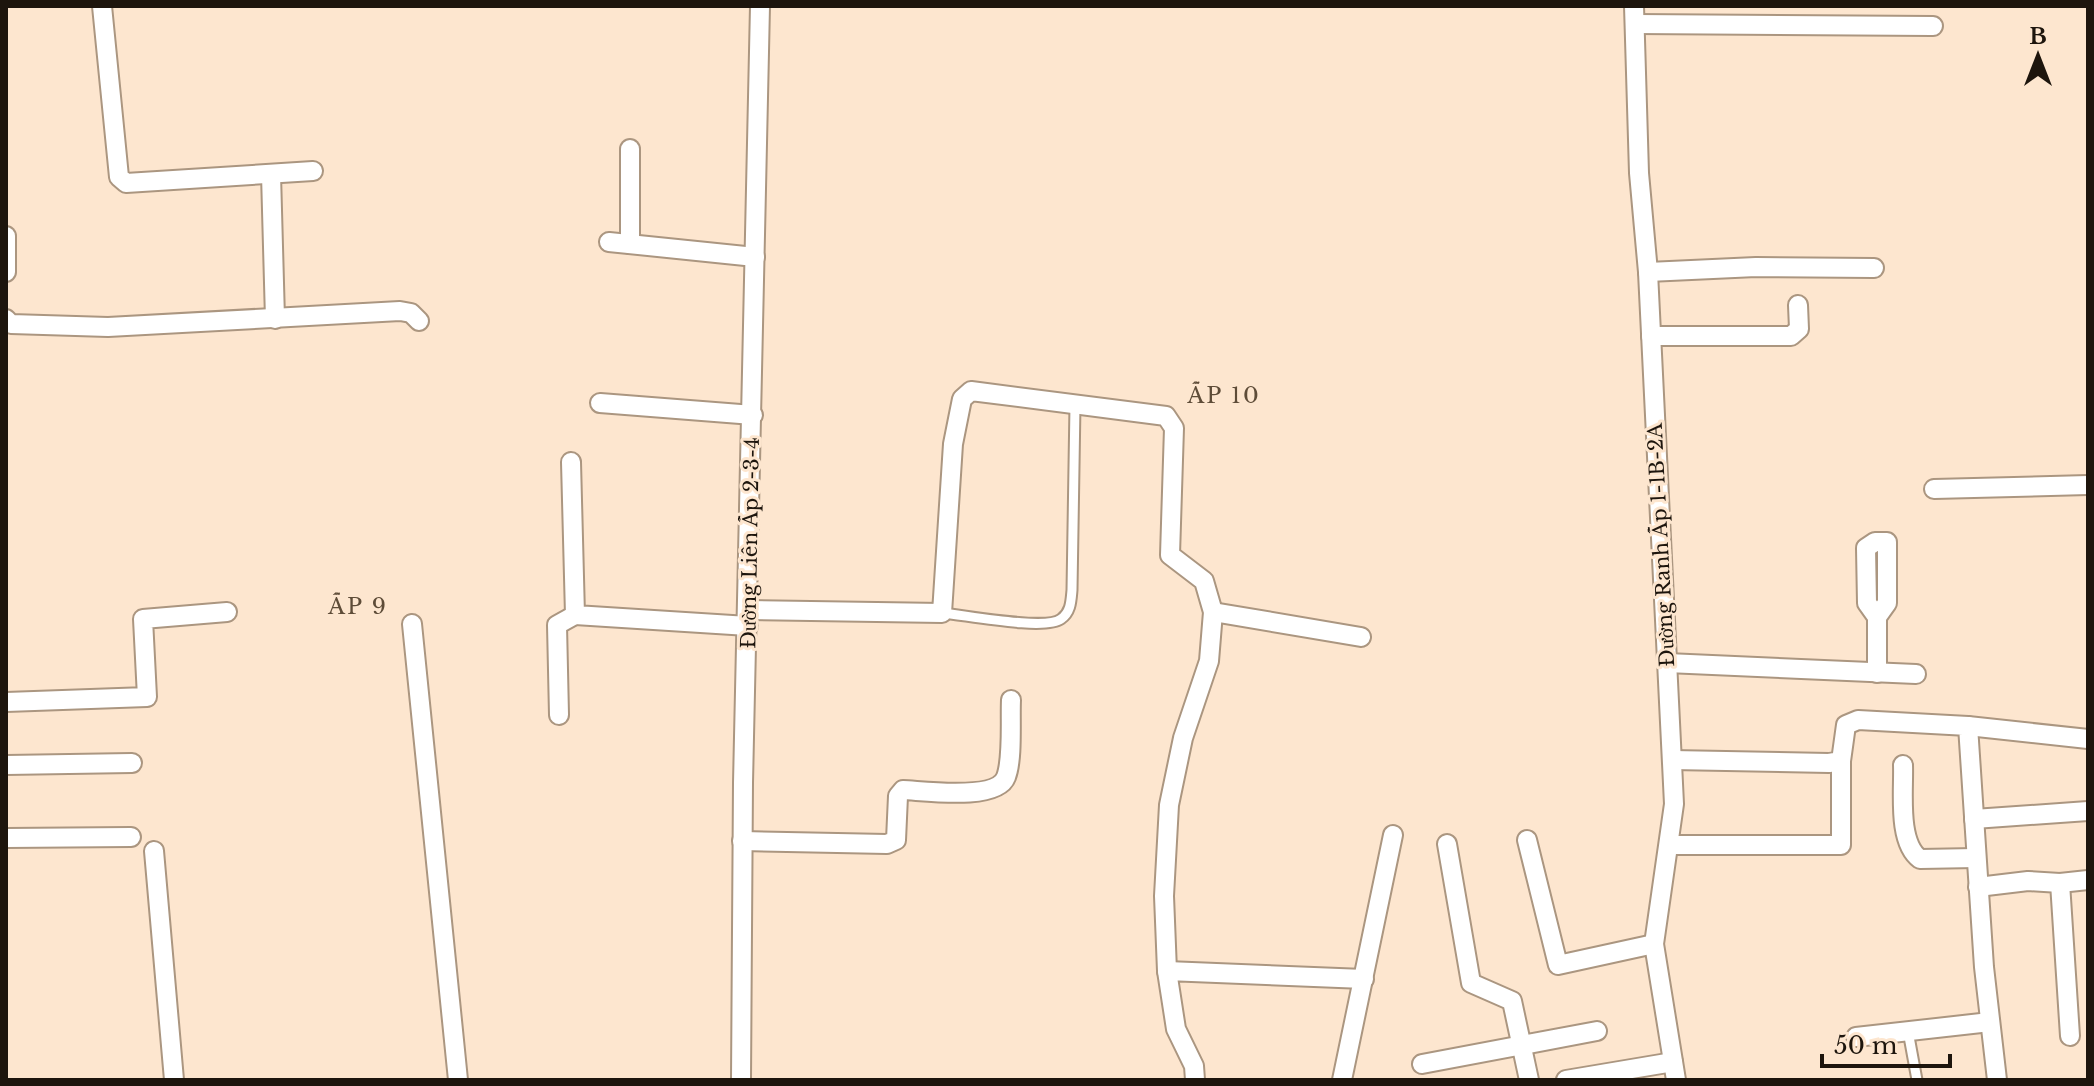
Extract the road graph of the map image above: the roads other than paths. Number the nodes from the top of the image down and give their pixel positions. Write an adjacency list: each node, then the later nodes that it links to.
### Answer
1 (102, 6): 9 (street)
2 (760, 6): 13 (street, Đường Liên Ấp 2-3-4)
3 (1892, 6): 5 (street)
4 (1634, 15): 5 (street); 16 (street, Đường Ranh Ấp 1-1B-2A)
5 (1892, 25): 6 (street)
6 (1933, 26)
7 (630, 149): 12 (street)
8 (313, 171): 9 (street)
9 (271, 174): 19 (street)
10 (6, 236): 15 (street)
11 (609, 242): 12 (street)
12 (630, 244): 13 (street)
13 (755, 257): 24 (street, Đường Liên Ấp 2-3-4)
14 (1874, 268): 16 (street)
15 (6, 272)
16 (1648, 272): 21 (street, Đường Ranh Ấp 1-1B-2A)
17 (1798, 305): 21 (street)
18 (6, 319): 19 (street)
19 (275, 319): 20 (street)
20 (419, 321)
21 (1651, 336): 36 (street, Đường Ranh Ấp 1-1B-2A)
22 (600, 403): 24 (street)
23 (1075, 405): 29 (street); 30 (street); 30 (lane)
24 (753, 415): 33 (street, Đường Liên Ấp 2-3-4)
25 (571, 462): 31 (street)
26 (2088, 485): 27 (street)
27 (1934, 489)
28 (227, 612): 40 (street)
29 (1213, 612): 35 (street); 64 (street)
30 (942, 613): 33 (street)
31 (575, 615): 33 (street); 41 (street)
32 (1877, 617): 37 (street)
33 (748, 618): 55 (street, Đường Liên Ấp 2-3-4)
34 (412, 624): 77 (street)
35 (1361, 637)
36 (1667, 663): 37 (street); 44 (street, Đường Ranh Ấp 1-1B-2A)
37 (1877, 673): 38 (street)
38 (1916, 674)
39 (1011, 700): 55 (street)
40 (6, 702)
41 (559, 715)
42 (1968, 726): 43 (street); 45 (street); 50 (street)
43 (2088, 739)
44 (1672, 760): 45 (street); 57 (street, Đường Ranh Ấp 1-1B-2A)
45 (1841, 761): 57 (street)
46 (132, 763): 47 (street)
47 (6, 765)
48 (1903, 765): 59 (street)
49 (2088, 811): 50 (street)
50 (1974, 819): 59 (street)
51 (1393, 835): 65 (street)
52 (131, 837): 53 (street)
53 (6, 838)
54 (1527, 840): 63 (street)
55 (742, 841): 78 (street, Đường Liên Ấp 2-3-4)
56 (1447, 844): 71 (street)
57 (1670, 845): 63 (street, Đường Ranh Ấp 1-1B-2A)
58 (154, 851): 76 (street)
59 (1976, 858): 62 (street)
60 (2088, 880): 61 (street)
61 (2060, 883): 62 (street); 69 (street)
62 (1978, 887): 66 (street)
63 (1654, 944): 73 (street, Đường Ranh Ấp 1-1B-2A)
64 (1167, 971): 65 (street); 79 (street)
65 (1364, 979): 80 (street)
66 (1990, 1022): 68 (street); 83 (street)
67 (1597, 1031): 71 (street)
68 (1908, 1031): 70 (street); 82 (lane)
69 (2070, 1036)
70 (1856, 1037)
71 (1520, 1046): 72 (street); 75 (street)
72 (1422, 1064)
73 (1674, 1071): 74 (street)
74 (1591, 1078): 81 (street)
75 (1527, 1079)
76 (174, 1080)
77 (458, 1080)
78 (741, 1080)
79 (1195, 1080)
80 (1342, 1080)
81 (1566, 1080)
82 (1917, 1080)
83 (1997, 1080)

